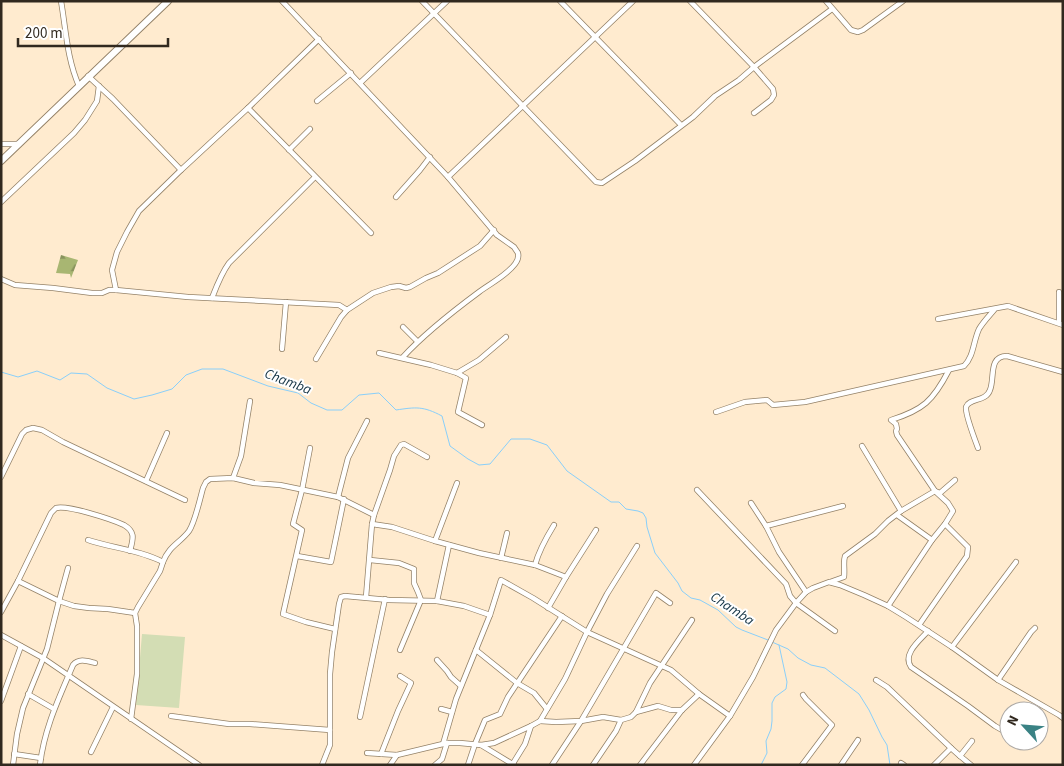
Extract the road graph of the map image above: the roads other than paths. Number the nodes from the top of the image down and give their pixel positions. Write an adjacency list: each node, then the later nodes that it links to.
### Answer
1 (61, 1): 19 (street)
2 (168, 1): 17 (main road)
3 (282, 1): 14 (street)
4 (422, 1): 12 (street)
5 (446, 1): 12 (street)
6 (560, 1): 13 (street)
7 (633, 1): 13 (street)
8 (690, 1): 15 (street)
9 (903, 1): 11 (street)
10 (827, 2): 11 (street)
11 (832, 9): 15 (street)
12 (434, 13): 18 (street); 22 (street)
13 (594, 38): 22 (street); 25 (street)
14 (319, 39): 16 (street); 23 (street)
15 (754, 67): 24 (street); 25 (street)
16 (351, 73): 18 (street); 21 (street)
17 (88, 76): 19 (main road); 20 (street)
18 (360, 83): 30 (street)
19 (78, 86): 28 (main road)
20 (99, 86): 32 (street); 36 (street)
21 (317, 101)
22 (522, 106): 25 (street); 33 (street)
23 (248, 108): 29 (street); 32 (street)
24 (754, 114)
25 (681, 125)
26 (310, 129): 29 (street)
27 (1, 144): 28 (street)
28 (19, 144): 31 (main road)
29 (289, 150): 34 (street)
30 (430, 157): 33 (street); 35 (street)
31 (1, 161)
32 (181, 170): 40 (street)
33 (448, 176): 37 (street)
34 (315, 177): 38 (street); 42 (street)
35 (396, 196)
36 (1, 202)
37 (494, 230): 44 (street); 50 (street)
38 (371, 234)
39 (1, 279): 40 (street)
40 (116, 290): 42 (street)
41 (1059, 292): 47 (street)
42 (212, 298): 43 (street)
43 (286, 302): 44 (street); 51 (street)
44 (348, 310): 54 (street)
45 (994, 310): 46 (street); 47 (street); 55 (street)
46 (938, 320)
47 (1061, 324)
48 (403, 326): 50 (street)
49 (506, 337): 57 (street)
50 (417, 341): 53 (street)
51 (282, 349)
52 (379, 353): 53 (street)
53 (403, 357): 57 (street)
54 (316, 359)
55 (949, 370): 59 (street); 74 (street)
56 (1063, 372): 65 (street)
57 (457, 373): 61 (street)
58 (250, 401): 68 (street)
59 (716, 412)
60 (367, 421): 75 (street)
61 (482, 426)
62 (167, 433): 70 (street)
63 (862, 446): 80 (street)
64 (310, 448): 72 (street)
65 (978, 448)
66 (427, 457): 81 (street)
67 (1, 477): 70 (street)
68 (233, 478): 72 (street); 97 (street)
69 (956, 480): 74 (street)
70 (146, 481): 77 (street)
71 (456, 483): 90 (street)
72 (302, 490): 75 (street); 94 (street)
73 (697, 490): 111 (street)
74 (935, 490): 80 (street); 83 (street)
75 (338, 497): 76 (street)
76 (344, 499): 81 (street); 94 (street)
77 (185, 500)
78 (750, 503): 85 (street)
79 (843, 506): 85 (street)
80 (899, 513): 89 (street); 103 (street)
81 (374, 515): 82 (street)
82 (372, 524): 90 (street); 96 (street)
83 (945, 524): 89 (street); 119 (street)
84 (554, 525): 99 (street)
85 (766, 526): 104 (street)
86 (596, 530): 101 (street)
87 (507, 533): 95 (street)
88 (88, 540): 93 (street)
89 (932, 540): 112 (street)
90 (435, 541): 91 (street)
91 (449, 545): 95 (street); 109 (street)
92 (637, 546): 124 (street)
93 (130, 551): 97 (street); 102 (street)
94 (296, 556): 121 (street)
95 (501, 558): 99 (street)
96 (370, 560): 105 (street); 107 (street)
97 (163, 562): 115 (street)
98 (1016, 562): 127 (street)
99 (535, 564): 101 (street)
100 (68, 568): 108 (street)
101 (566, 577): 113 (street)
102 (18, 581): 108 (street); 114 (street)
103 (829, 582): 104 (street); 112 (street)
104 (806, 592): 111 (street)
105 (366, 598): 106 (street); 121 (street)
106 (385, 599): 107 (street); 154 (street)
107 (421, 600): 109 (street); 129 (street)
108 (59, 601): 115 (street); 131 (street)
109 (437, 601): 116 (street)
110 (670, 603): 128 (street)
111 (796, 603): 122 (street); 153 (street)
112 (888, 606): 119 (street)
113 (548, 608): 116 (street); 117 (street)
114 (1, 612)
115 (135, 613): 156 (street)
116 (490, 615): 130 (street)
117 (562, 616): 124 (street); 139 (street)
118 (692, 620): 134 (street)
119 (918, 625): 123 (street)
120 (1035, 628): 138 (street)
121 (335, 629): 162 (street)
122 (835, 631)
123 (928, 631): 127 (street); 161 (street)
124 (587, 632): 128 (street); 148 (street)
125 (1, 636): 126 (street)
126 (21, 646): 131 (street); 144 (street)
127 (952, 647): 138 (street)
128 (623, 648): 134 (street); 159 (street)
129 (400, 650)
130 (476, 650): 139 (street); 140 (street)
131 (43, 658): 135 (street); 141 (street)
132 (438, 660): 140 (street)
133 (95, 662): 135 (street)
134 (661, 666): 142 (street); 151 (street)
135 (69, 676): 145 (street); 146 (street)
136 (400, 676): 172 (street)
137 (876, 680): 168 (street)
138 (998, 680): 155 (street)
139 (517, 683): 148 (street); 166 (street)
140 (461, 686): 150 (street)
141 (28, 694): 146 (street); 171 (street)
142 (699, 694): 149 (street); 153 (street)
143 (803, 695): 188 (street)
144 (1, 701)
145 (113, 707): 156 (street); 169 (street)
146 (54, 708): 175 (street)
147 (442, 709): 150 (street)
148 (547, 709): 158 (street)
149 (682, 710): 151 (street); 186 (street)
150 (452, 712): 165 (street)
151 (636, 712): 157 (street)
152 (171, 716): 162 (street)
153 (730, 716): 187 (street)
154 (360, 717)
155 (1063, 718)
156 (131, 719): 178 (street)
157 (621, 720): 159 (street); 185 (street)
158 (540, 721): 159 (street); 160 (street)
159 (581, 722): 184 (street)
160 (531, 726): 167 (street); 183 (street)
161 (999, 728)
162 (330, 730): 179 (street)
163 (858, 740): 189 (street)
164 (972, 741): 174 (street)
165 (445, 744): 166 (street); 173 (street); 181 (street)
166 (474, 744): 167 (street); 182 (street)
167 (482, 745): 183 (street)
168 (951, 748): 174 (street); 190 (street)
169 (91, 752)
170 (367, 753): 172 (street)
171 (14, 754): 175 (street); 176 (street)
172 (381, 754): 173 (street)
173 (397, 755): 180 (street)
174 (960, 756): 191 (street)
175 (41, 758): 177 (street)
176 (13, 765)
177 (40, 765)
178 (199, 765)
179 (322, 765)
180 (390, 765)
181 (435, 765)
182 (468, 765)
183 (513, 765)
184 (552, 765)
185 (593, 765)
186 (640, 765)
187 (694, 765)
188 (802, 765)
189 (841, 765)
190 (934, 765)
191 (971, 765)

